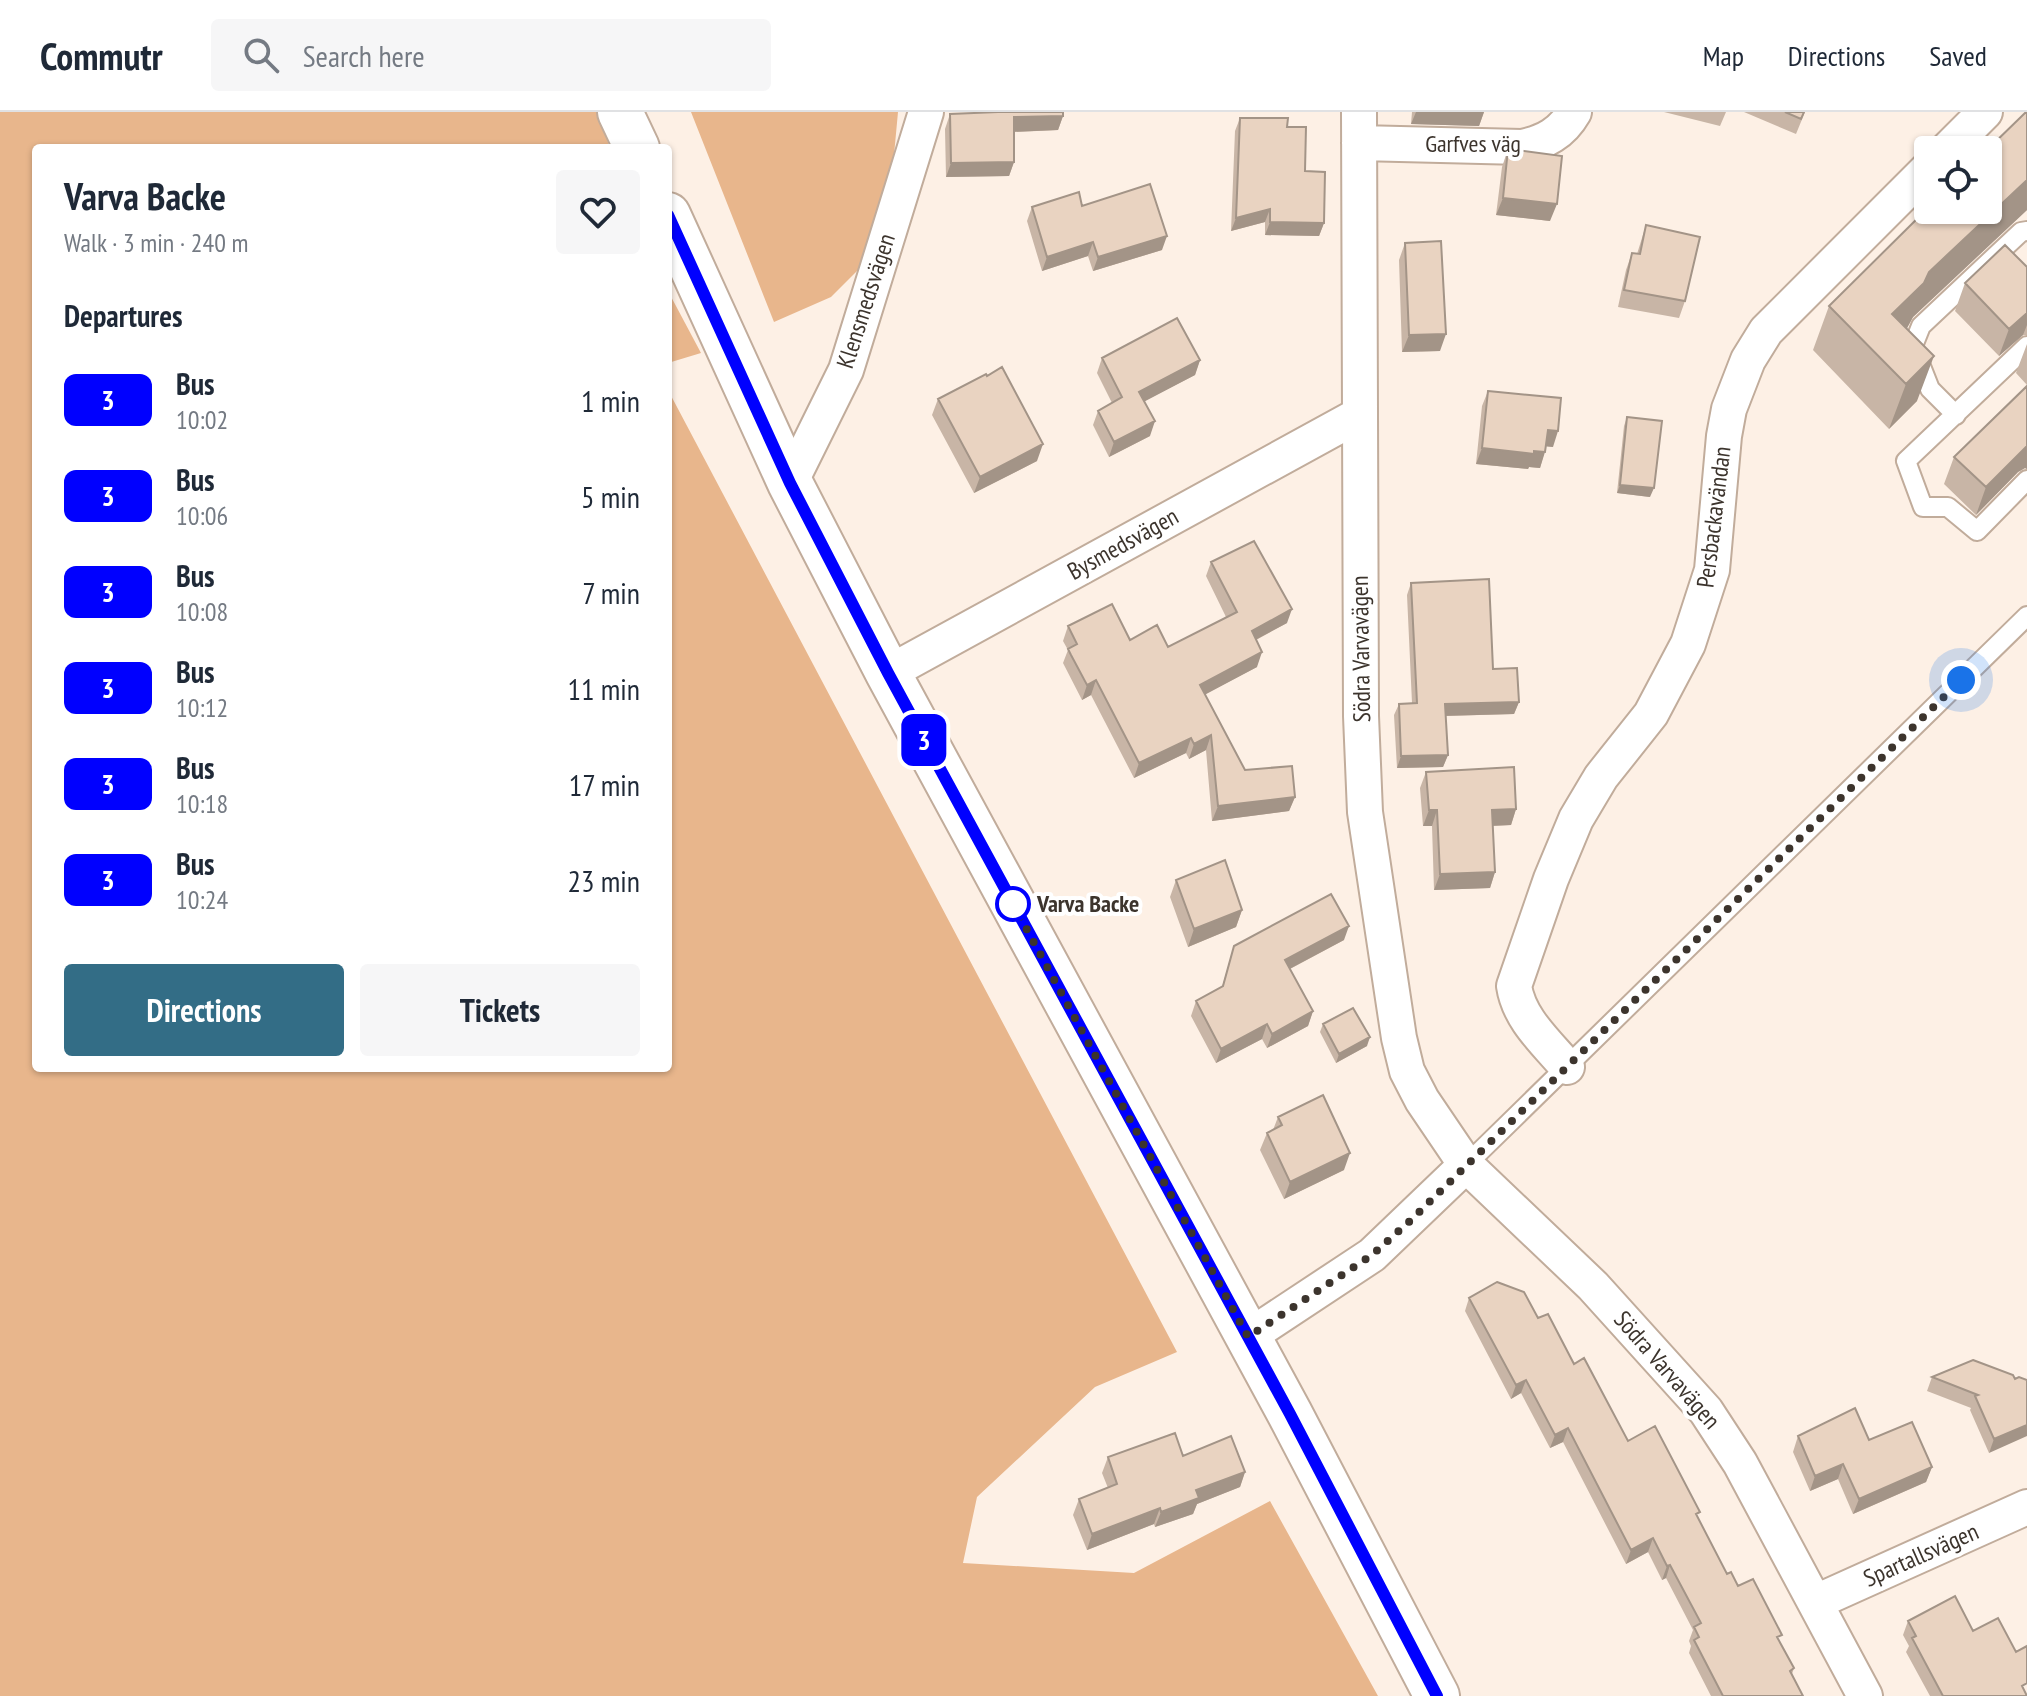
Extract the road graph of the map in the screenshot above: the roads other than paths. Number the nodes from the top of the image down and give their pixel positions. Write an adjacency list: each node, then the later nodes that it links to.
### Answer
1 (620, 112): 7 (street)
2 (926, 112): 15 (street, Klensmedsvägen)
3 (1574, 112): 5 (street, Garfves väg)
4 (1985, 112): 6 (street)
5 (1359, 128): 12 (street, Södra Varvavägen)
6 (1961, 136)
7 (635, 144)
8 (1914, 183): 18 (street, Persbackavändan)
9 (672, 224): 15 (street)
10 (2027, 231): 13 (lane)
11 (2027, 346): 13 (lane)
12 (1359, 415): 17 (street, Bysmedsvägen); 19 (street, Södra Varvavägen)
13 (1956, 415): 14 (lane)
14 (2027, 480)
15 (790, 483): 17 (street)
16 (2027, 616): 18 (lane)
17 (888, 673): 20 (street)
18 (1567, 1067): 19 (lane)
19 (1466, 1165): 20 (street); 22 (street, Södra Varvavägen)
20 (1248, 1337): 23 (street)
21 (2027, 1507): 22 (street, Spartallsvägen)
22 (1816, 1602): 24 (street, Södra Varvavägen)
23 (1437, 1696)
24 (1865, 1696)

